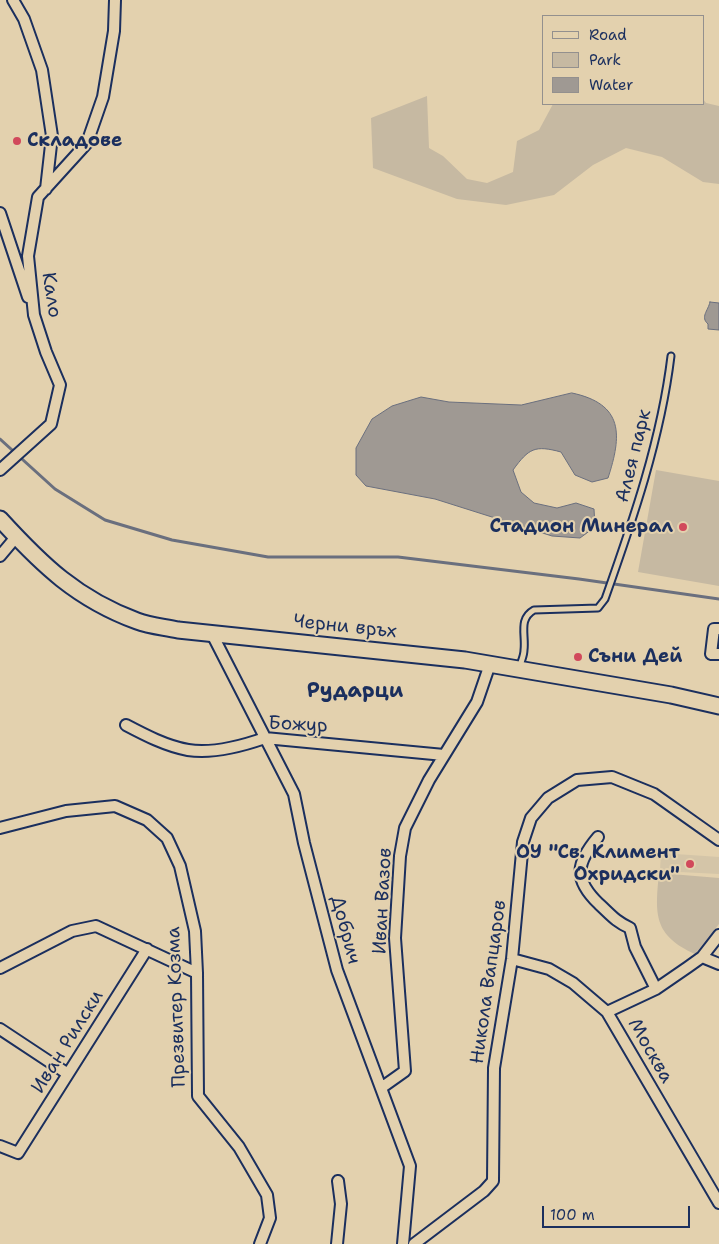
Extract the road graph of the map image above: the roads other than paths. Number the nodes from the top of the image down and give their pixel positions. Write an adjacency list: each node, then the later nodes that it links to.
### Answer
1 (14, 0): 3 (street)
2 (114, 0): 3 (street, Кало)
3 (46, 189): 5 (street, Кало)
4 (0, 213): 5 (street)
5 (34, 314): 7 (street, Кало)
6 (671, 356): 15 (lane, Алея парк)
7 (0, 470)
8 (0, 519): 9 (street, Черни връх)
9 (16, 537): 10 (street); 12 (street, Черни връх)
10 (0, 556)
11 (719, 629): 13 (street)
12 (212, 634): 14 (street, Черни връх); 18 (street, Добрич)
13 (719, 654)
14 (490, 664): 15 (street, Черни връх); 19 (street, Иван Вазов)
15 (519, 669): 16 (street, Черни връх)
16 (719, 706)
17 (126, 725): 18 (street, Божур)
18 (265, 738): 19 (street, Божур); 34 (street, Добрич)
19 (444, 756): 34 (street, Иван Вазов)
20 (0, 828): 29 (street, Презвитер Козма)
21 (598, 836): 30 (street)
22 (719, 840): 26 (street, Никола Вапцаров)
23 (719, 934): 25 (street)
24 (147, 949): 28 (street); 29 (street); 33 (street, Иван Рилски)
25 (702, 957): 27 (street); 30 (street)
26 (512, 959): 31 (street, Москва); 41 (street, Никола Вапцаров)
27 (719, 964)
28 (0, 968)
29 (197, 974): 38 (street, Презвитер Козма)
30 (656, 989): 31 (street)
31 (607, 1012): 37 (street, Москва)
32 (0, 1029): 33 (street)
33 (68, 1074): 35 (street, Иван Рилски)
34 (381, 1088): 40 (street, Добрич)
35 (0, 1146)
36 (338, 1181): 39 (street)
37 (719, 1203)
38 (260, 1244)
39 (337, 1244)
40 (403, 1244)
41 (414, 1244)

